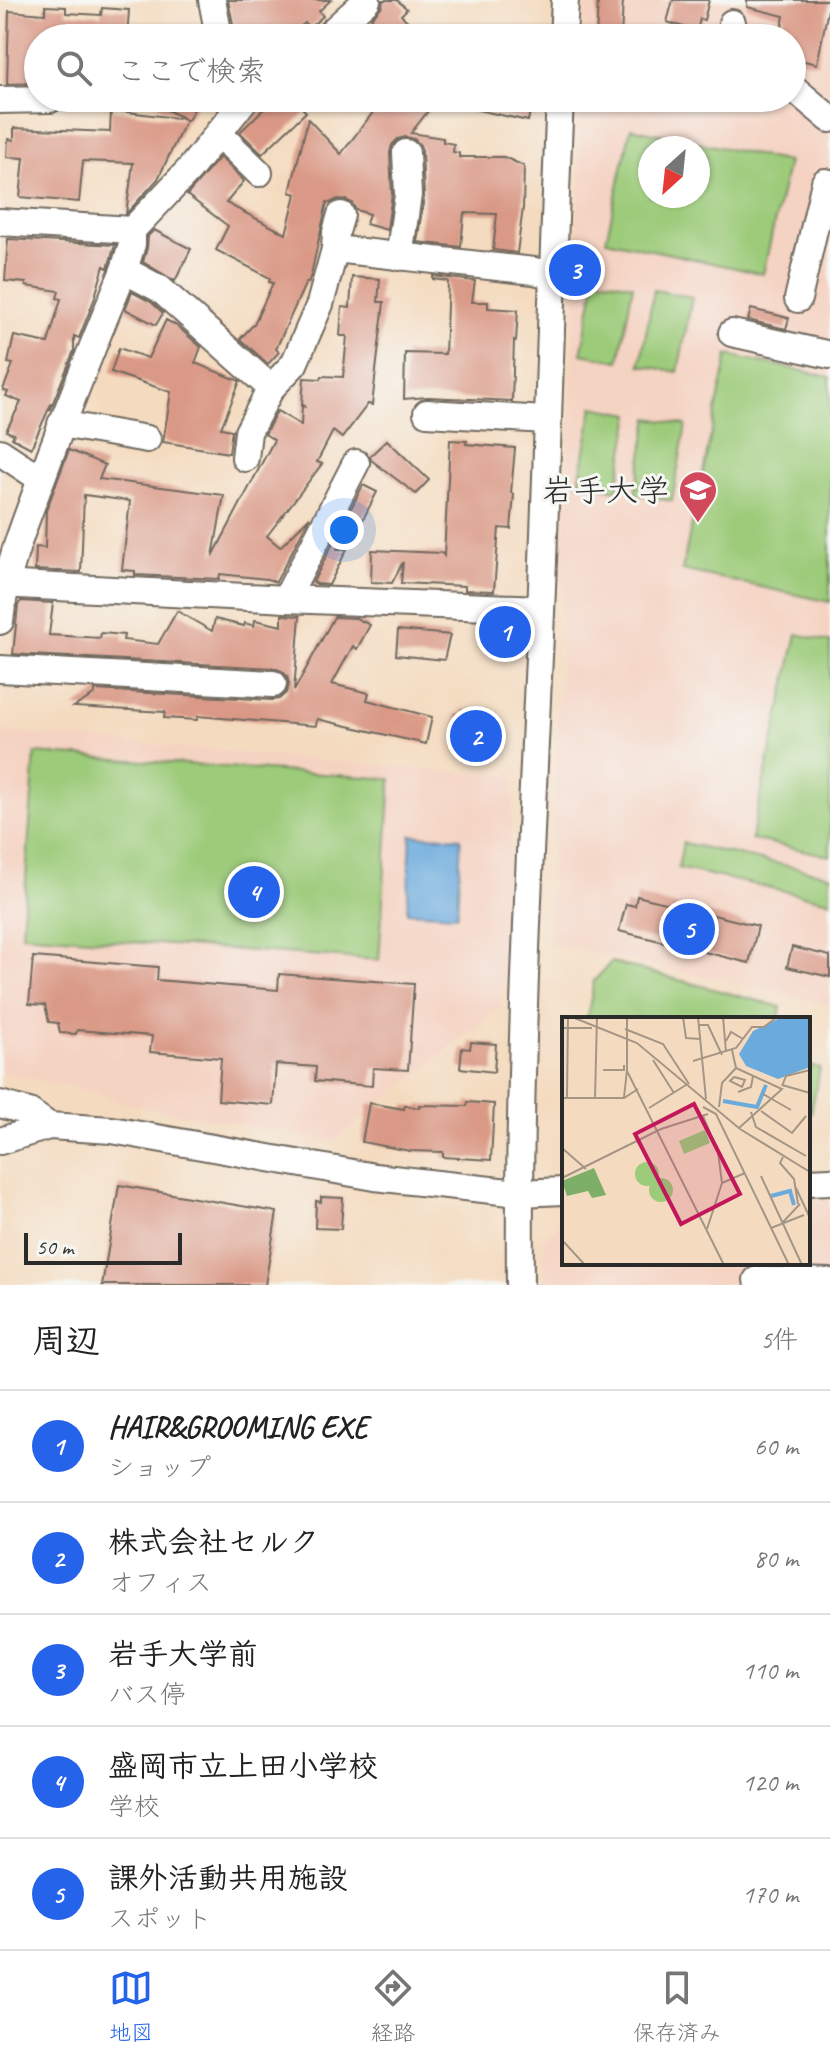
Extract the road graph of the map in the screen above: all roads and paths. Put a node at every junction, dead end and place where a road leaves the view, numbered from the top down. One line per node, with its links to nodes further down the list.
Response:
1 (212, 0): 4 (street)
2 (367, 0): 5 (street)
3 (565, 0): 6 (street)
4 (217, 24)
5 (340, 24)
6 (564, 24)
7 (806, 99): 12 (street)
8 (0, 100): 9 (street)
9 (24, 100)
10 (235, 112): 13 (street)
11 (559, 112): 23 (street)
12 (830, 119)
13 (218, 133): 15 (street); 19 (street)
14 (406, 153): 21 (street)
15 (259, 173)
16 (830, 183): 24 (street)
17 (341, 215): 20 (street)
18 (0, 222): 19 (street)
19 (132, 230): 22 (street)
20 (335, 249): 21 (street); 27 (street)
21 (399, 257): 23 (street)
22 (124, 270): 27 (street); 30 (street)
23 (552, 275): 29 (street)
24 (798, 299)
25 (732, 333): 26 (street)
26 (830, 355)
27 (271, 388): 33 (street)
28 (427, 413): 29 (street)
29 (547, 420): 38 (street)
30 (61, 424): 31 (street); 35 (street)
31 (147, 439)
32 (0, 452): 35 (street)
33 (245, 458)
34 (356, 463): 37 (street)
35 (41, 479): 36 (street)
36 (3, 584): 37 (street); 39 (street)
37 (286, 599): 38 (street)
38 (541, 609): 48 (street)
39 (0, 621)
40 (0, 669): 41 (street)
41 (273, 684)
42 (0, 1104): 43 (street)
43 (49, 1126): 44 (street); 48 (street)
44 (0, 1141)
45 (830, 1181): 46 (street)
46 (810, 1182)
47 (562, 1191): 48 (street)
48 (519, 1193): 52 (street)
49 (757, 1280): 51 (street)
50 (830, 1282): 51 (street)
51 (791, 1283)
52 (520, 1285)

